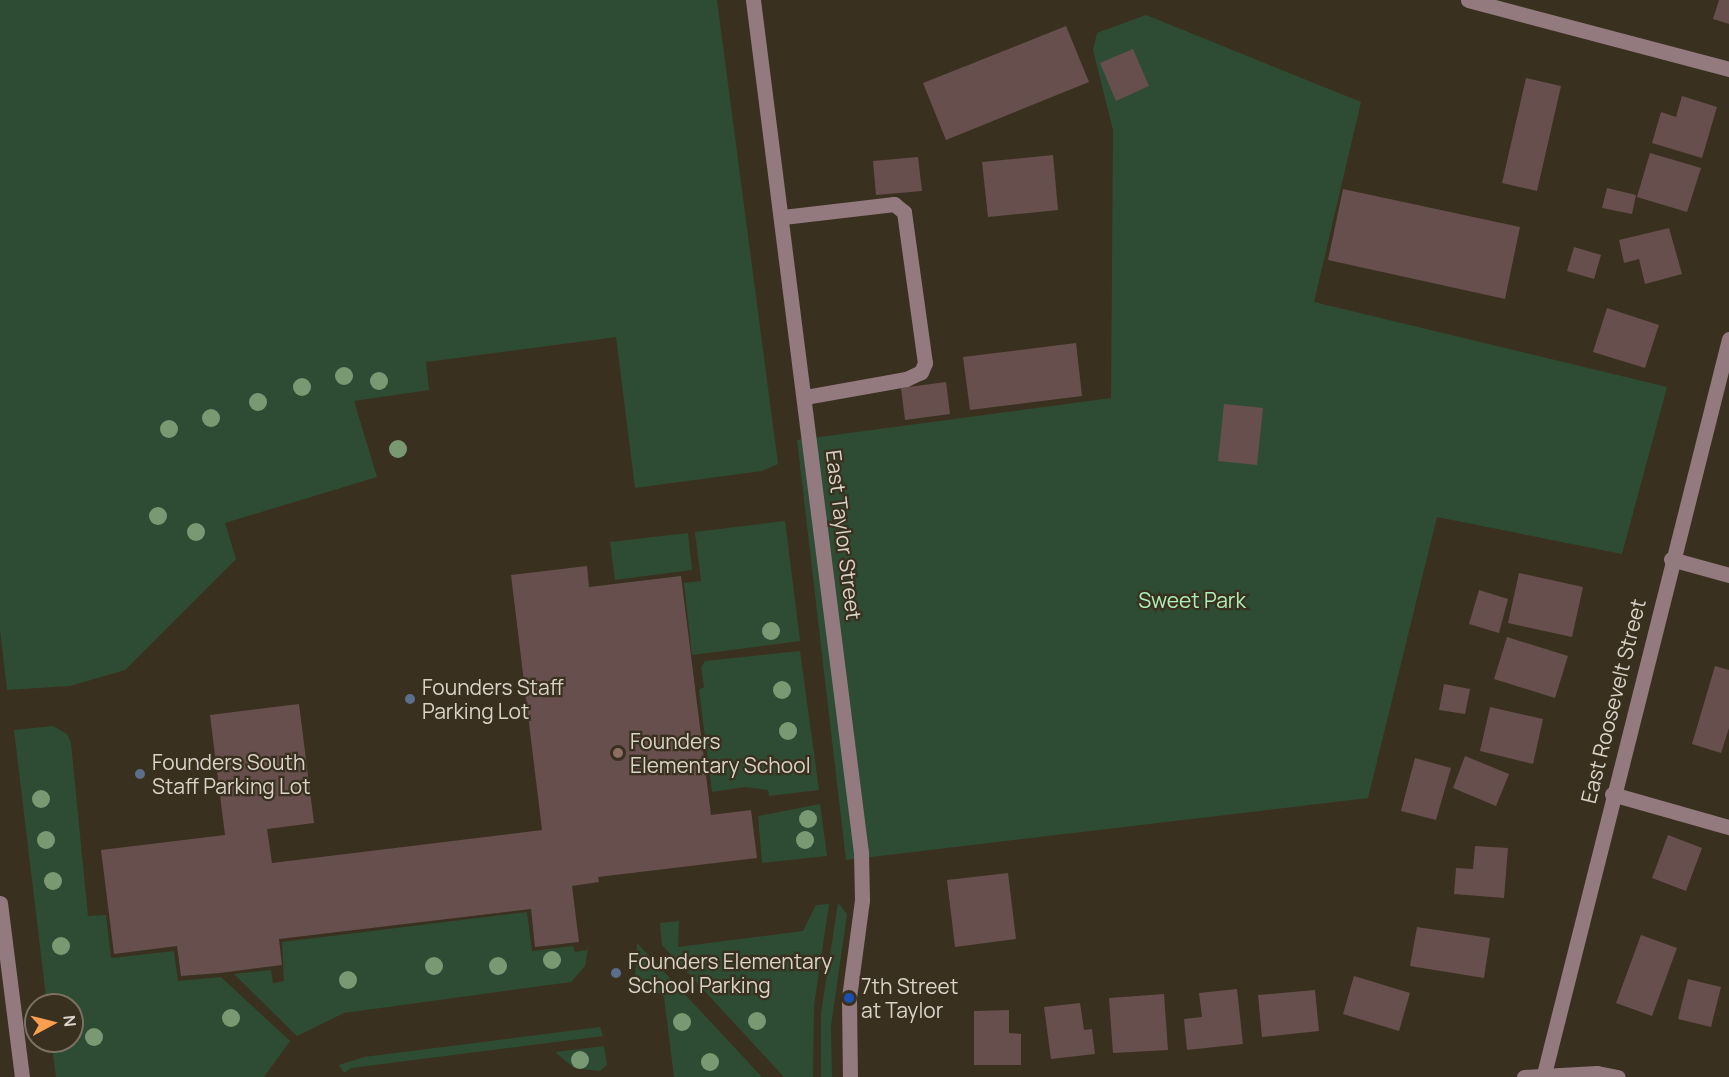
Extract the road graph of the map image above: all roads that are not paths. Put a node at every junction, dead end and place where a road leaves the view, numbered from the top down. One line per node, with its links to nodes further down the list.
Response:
1 (753, 0): 4 (street, East Taylor Street)
2 (1468, 0): 3 (street)
3 (1729, 69)
4 (783, 217): 6 (street, East Taylor Street); 6 (street)
5 (1729, 339): 7 (street, East Roosevelt Street)
6 (806, 397): 15 (street, East Taylor Street)
7 (1671, 559): 8 (street); 9 (street, East Roosevelt Street)
8 (1729, 575)
9 (1612, 794): 10 (street); 13 (street, East Roosevelt Street)
10 (1729, 827)
11 (0, 903): 12 (street)
12 (5, 981): 14 (street)
13 (1544, 1074): 16 (street); 17 (street)
14 (22, 1077)
15 (850, 1077)
16 (1524, 1077)
17 (1618, 1077)

